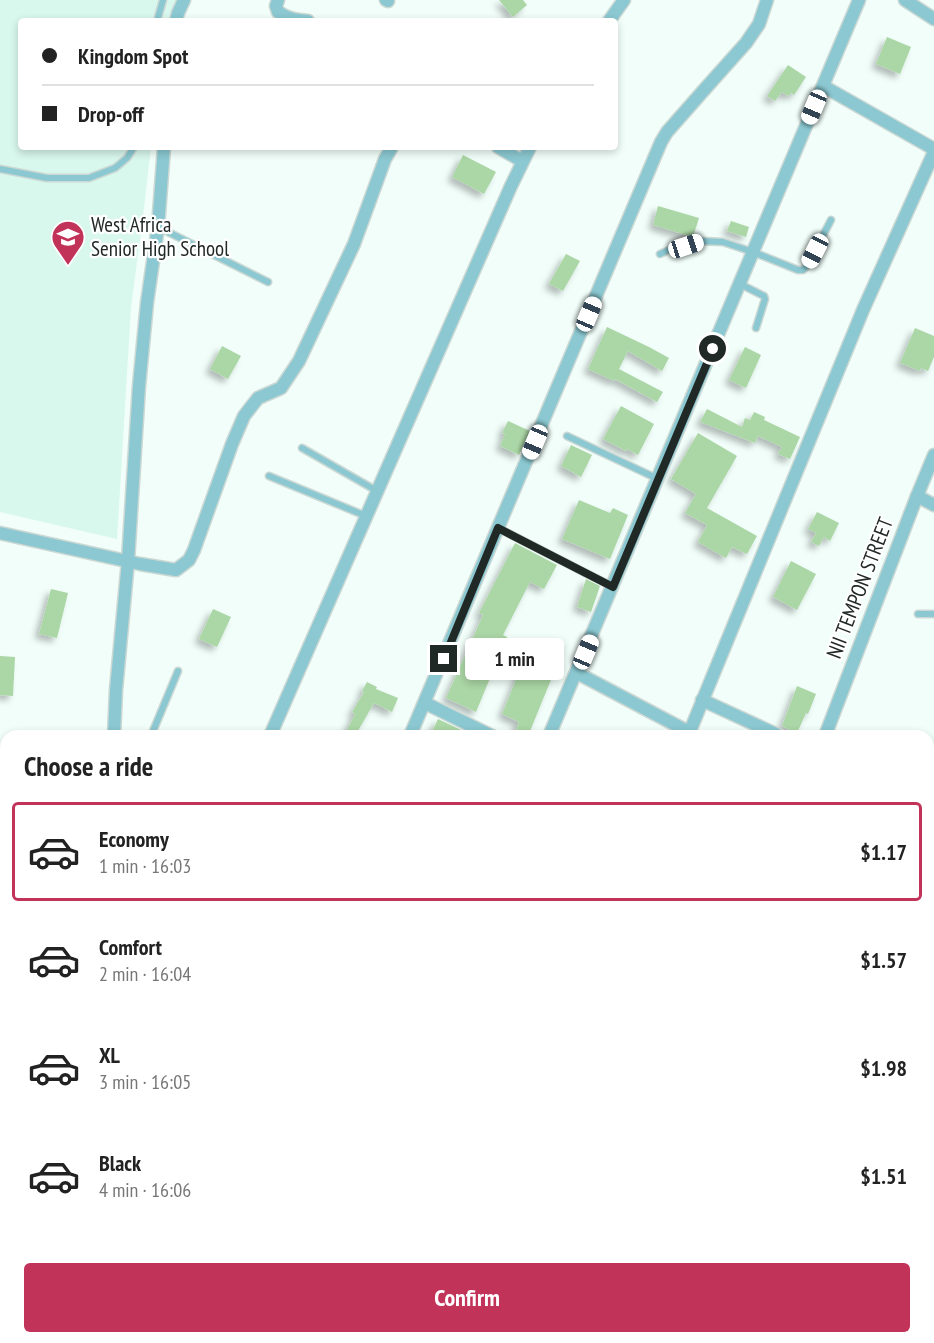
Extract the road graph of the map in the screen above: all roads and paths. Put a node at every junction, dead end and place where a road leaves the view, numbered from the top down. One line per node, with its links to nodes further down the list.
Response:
1 (163, 0): 8 (lane)
2 (184, 0): 9 (street)
3 (278, 0): 10 (street)
4 (624, 0): 11 (street)
5 (767, 0): 38 (street)
6 (859, 0): 13 (street)
7 (905, 0): 12 (street)
8 (158, 18)
9 (177, 18)
10 (290, 18)
11 (611, 18)
12 (934, 19)
13 (823, 86): 19 (street); 24 (street)
14 (132, 150): 21 (lane)
15 (164, 150): 23 (street)
16 (390, 150): 40 (street)
17 (503, 150): 20 (street)
18 (528, 150): 20 (street)
19 (934, 150): 46 (street)
20 (522, 161): 34 (street)
21 (0, 169)
22 (831, 220): 24 (lane)
23 (158, 227): 26 (lane); 40 (street)
24 (753, 252): 25 (lane); 27 (street)
25 (660, 254)
26 (268, 282)
27 (740, 284): 28 (lane); 33 (street)
28 (756, 328)
29 (567, 436): 33 (lane)
30 (302, 448): 34 (lane)
31 (934, 455): 35 (street, NII TEMPON STREET)
32 (269, 476): 37 (lane)
33 (658, 479): 41 (street)
34 (377, 492): 37 (street)
35 (916, 496): 36 (street); 57 (street, NII TEMPON STREET)
36 (934, 505)
37 (366, 517): 50 (street)
38 (498, 528): 41 (lane); 47 (street)
39 (0, 533): 40 (street)
40 (128, 561): 48 (street)
41 (613, 587): 45 (street)
42 (918, 614): 43 (lane)
43 (934, 614)
44 (178, 671): 49 (lane)
45 (577, 674): 53 (street); 54 (street)
46 (702, 700): 55 (street); 56 (street)
47 (425, 703): 51 (street); 52 (street)
48 (114, 730)
49 (153, 730)
50 (273, 730)
51 (413, 730)
52 (480, 730)
53 (552, 730)
54 (681, 730)
55 (690, 730)
56 (767, 730)
57 (827, 730)

